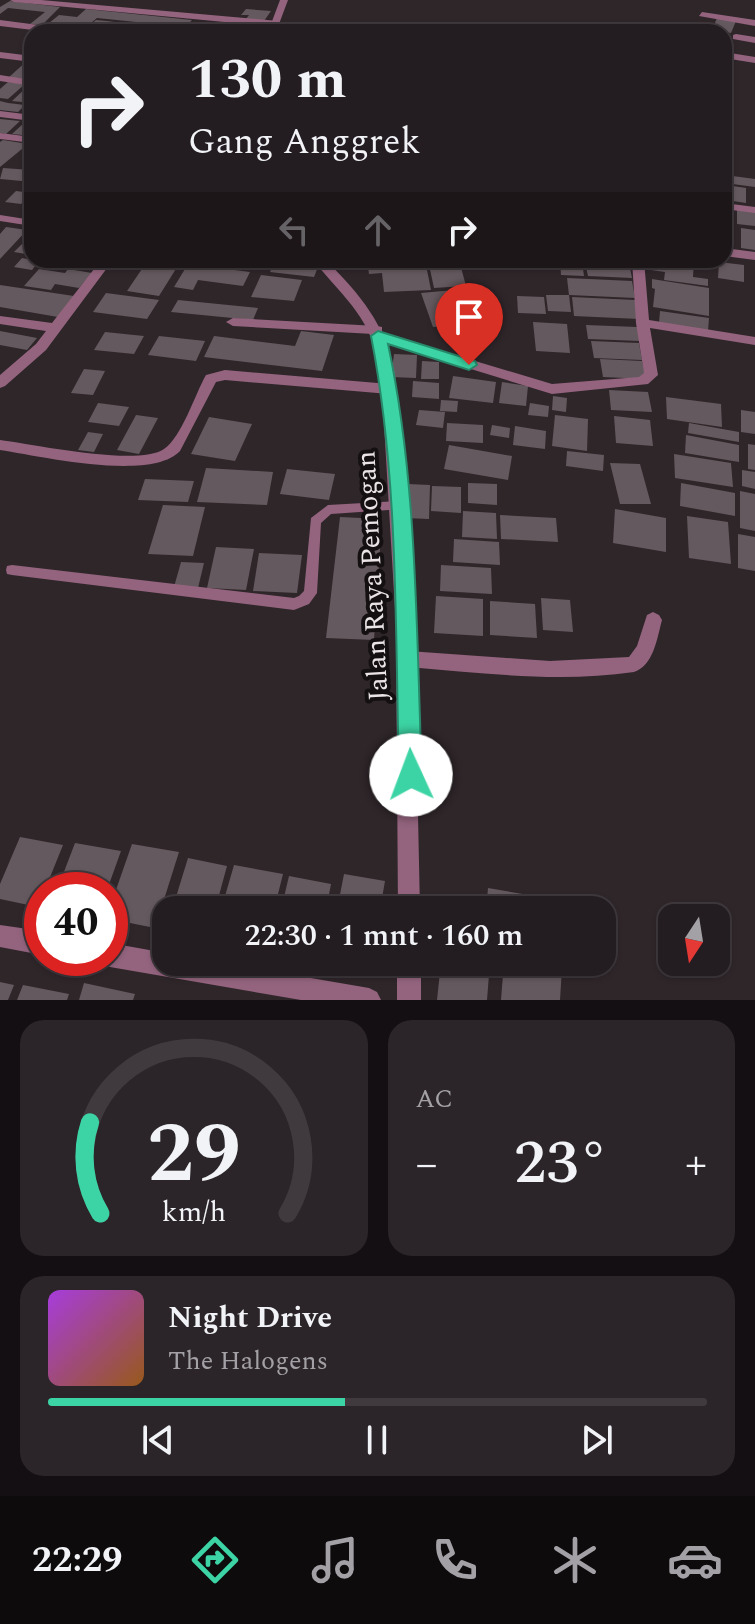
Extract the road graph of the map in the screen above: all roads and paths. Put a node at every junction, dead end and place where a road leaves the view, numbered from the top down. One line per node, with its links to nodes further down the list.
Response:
1 (14, 0): 6 (street)
2 (284, 0): 7 (street)
3 (702, 14): 5 (street)
4 (0, 23): 8 (street)
5 (755, 23)
6 (238, 24)
7 (276, 24)
8 (24, 26)
9 (736, 37): 10 (street)
10 (755, 40)
11 (0, 55): 13 (street)
12 (732, 56): 14 (street)
13 (24, 58)
14 (755, 60)
15 (0, 78): 16 (street)
16 (24, 82)
17 (0, 114): 18 (street)
18 (24, 117)
19 (0, 136): 20 (street)
20 (24, 139)
21 (732, 207): 22 (street)
22 (755, 210)
23 (0, 218): 24 (street)
24 (24, 222)
25 (732, 253): 26 (street)
26 (755, 256)
27 (101, 268): 33 (street)
28 (326, 268): 34 (street, Jalan Raya Pemogan)
29 (639, 268): 32 (street)
30 (0, 320): 33 (street)
31 (233, 322): 34 (street)
32 (643, 323): 34 (street); 35 (street)
33 (55, 328): 36 (street)
34 (377, 333): 37 (street, Jalan Raya Pemogan)
35 (755, 341)
36 (0, 383)
37 (389, 389): 38 (street); 39 (street, Jalan Raya Pemogan)
38 (0, 445)
39 (399, 506): 40 (lane); 42 (street, Jalan Raya Pemogan)
40 (12, 570)
41 (653, 620): 42 (street)
42 (408, 659): 43 (street, Jalan Raya Pemogan)
43 (409, 896)
44 (0, 936): 45 (street)
45 (24, 940)
46 (128, 958): 48 (street)
47 (409, 976): 49 (street)
48 (369, 1000)
49 (409, 1000)

